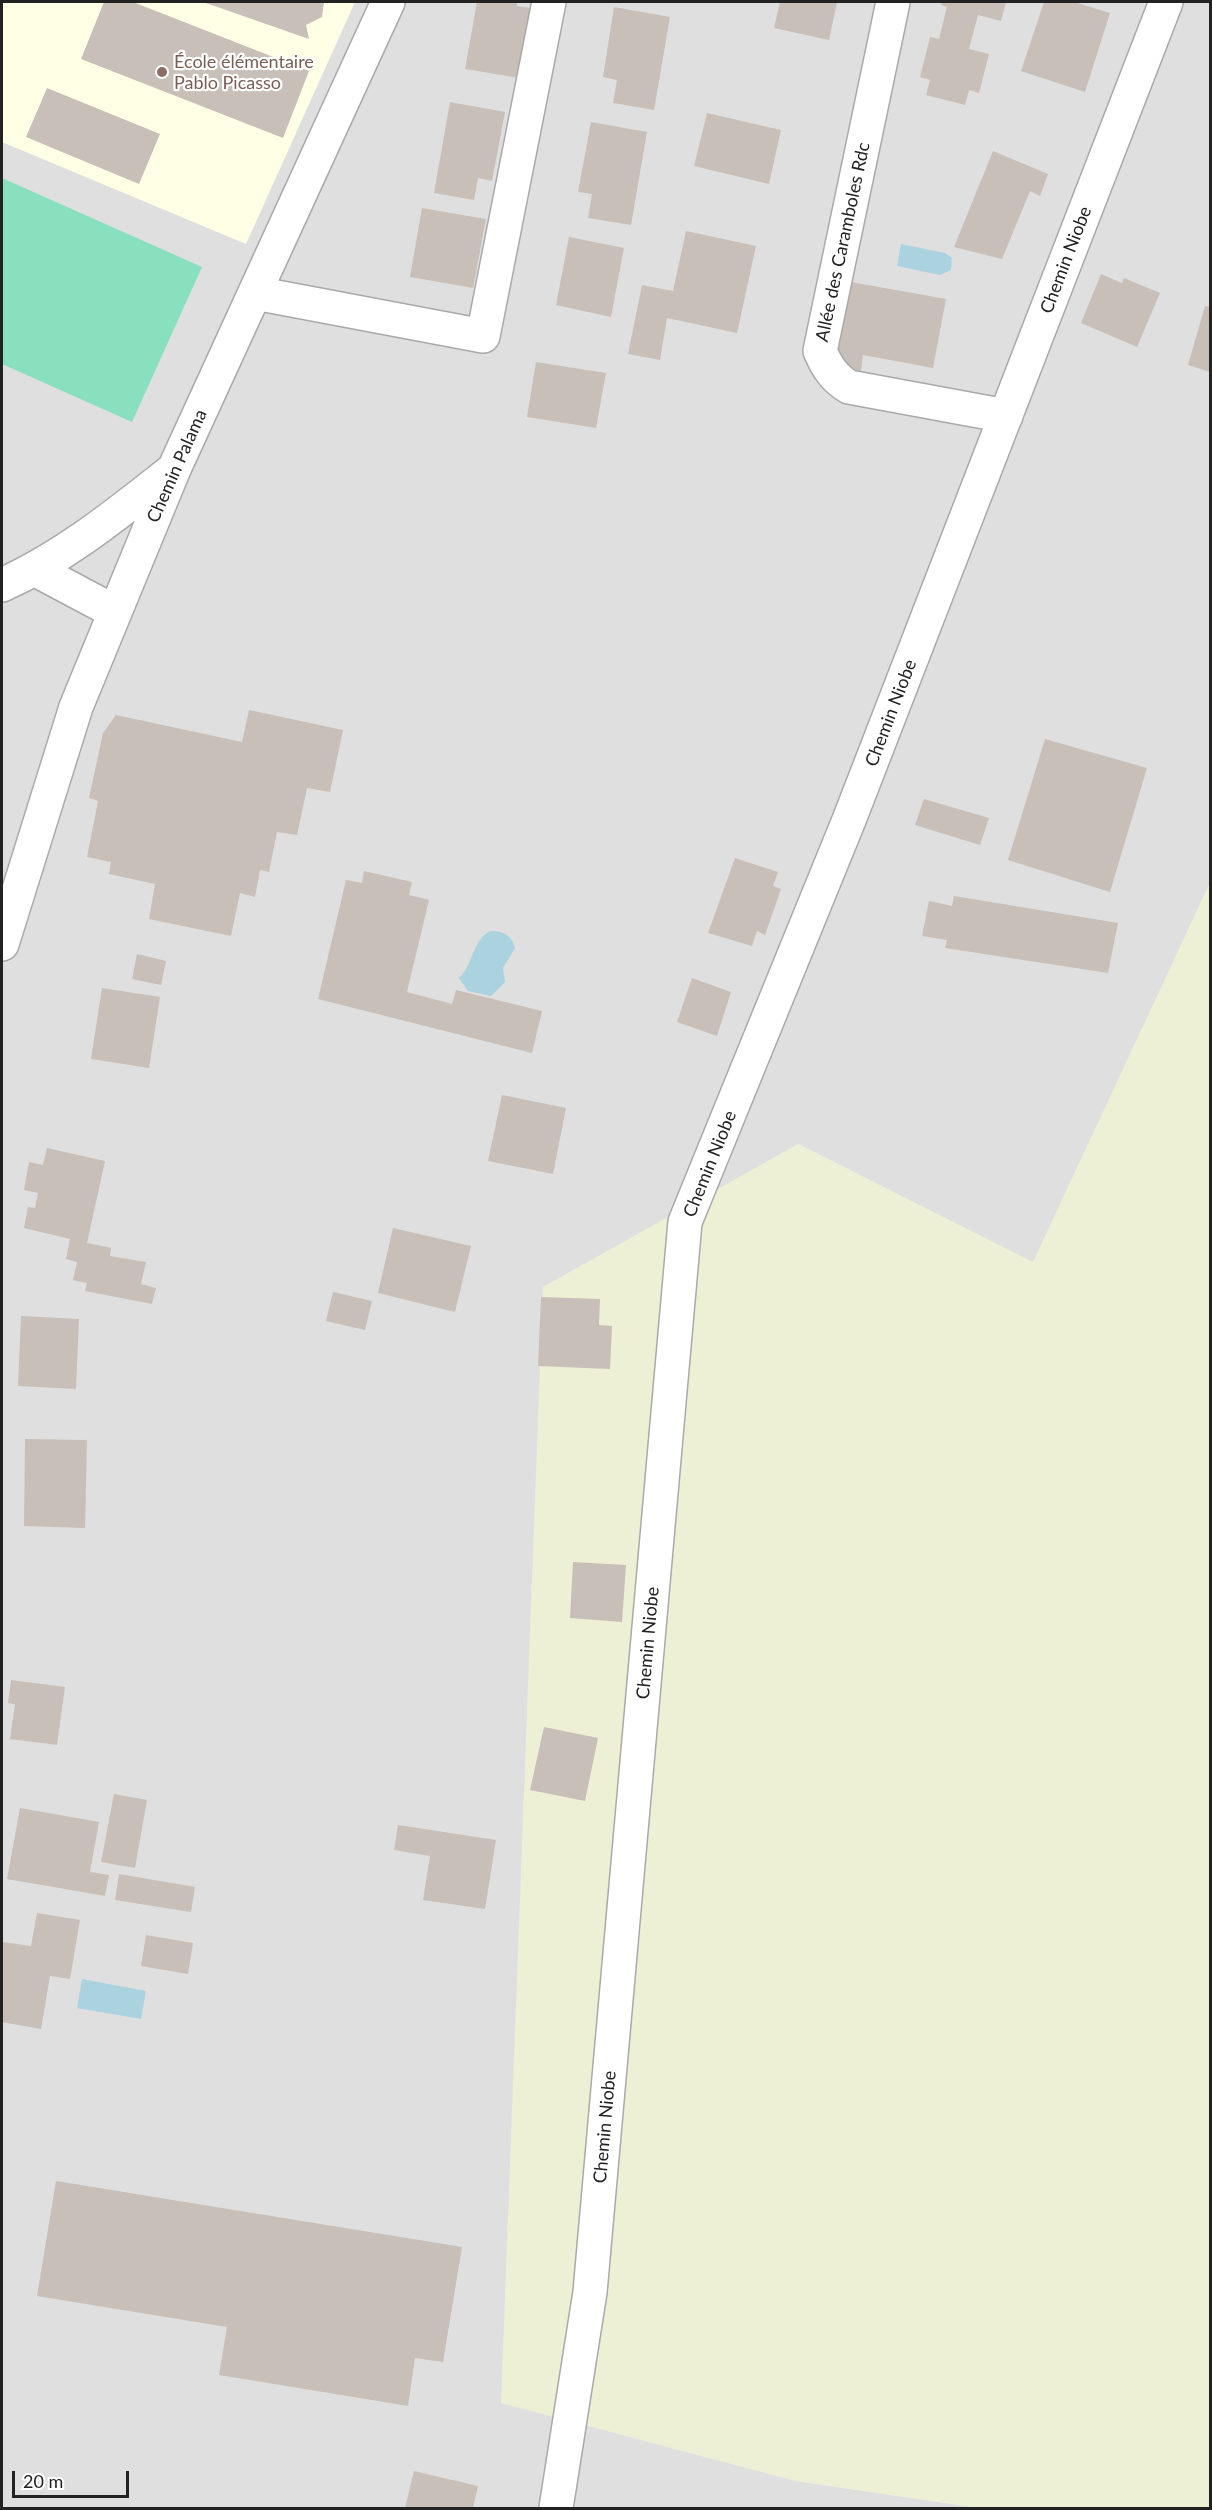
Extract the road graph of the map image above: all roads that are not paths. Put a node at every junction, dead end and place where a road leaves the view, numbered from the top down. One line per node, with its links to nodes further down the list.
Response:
1 (388, 2): 5 (street, Chemin Palama)
2 (549, 2): 5 (street)
3 (893, 2): 6 (street, Allée des Caramboles Rdc)
4 (1166, 2): 6 (street, Chemin Niobe)
5 (255, 294): 7 (street, Chemin Palama)
6 (1006, 416): 12 (street, Chemin Niobe)
7 (174, 469): 8 (street); 10 (street, Chemin Palama)
8 (36, 570): 9 (street); 10 (street)
9 (2, 585)
10 (115, 612): 11 (street, Chemin Palama)
11 (2, 945)
12 (556, 2508)

